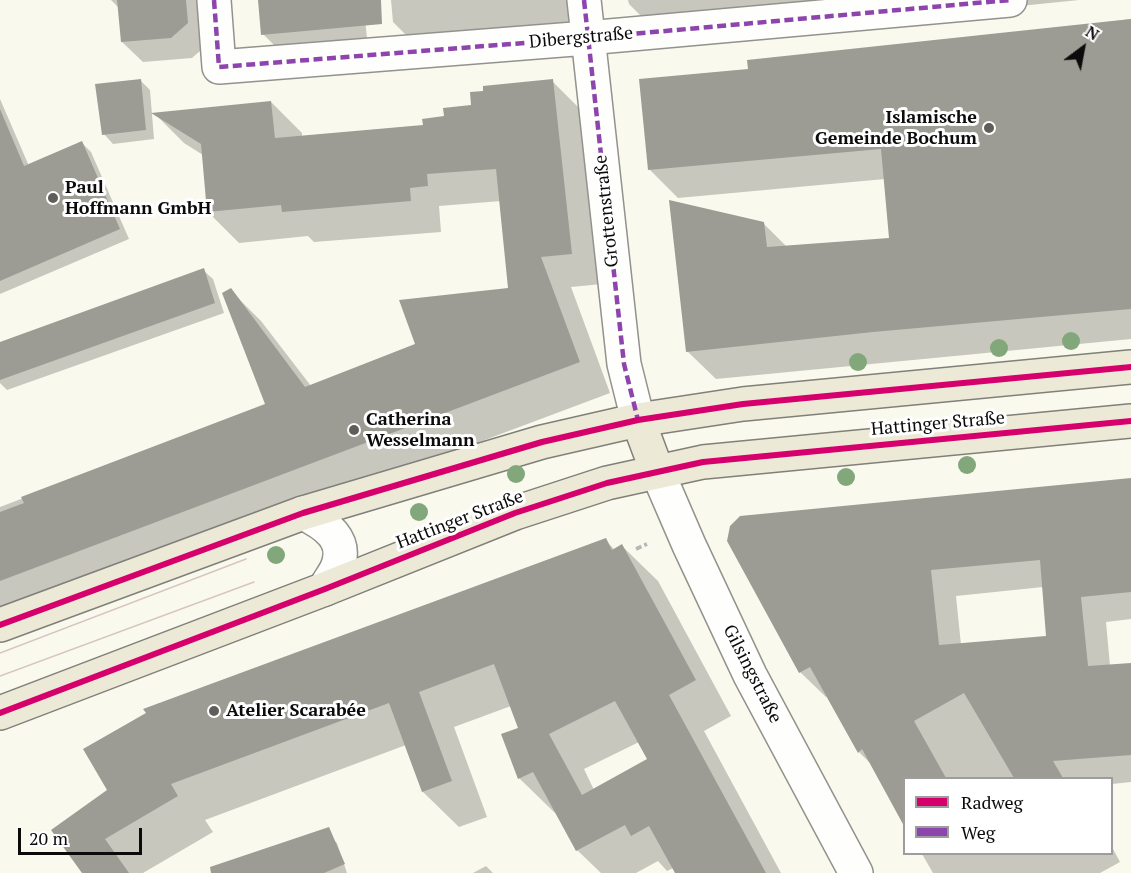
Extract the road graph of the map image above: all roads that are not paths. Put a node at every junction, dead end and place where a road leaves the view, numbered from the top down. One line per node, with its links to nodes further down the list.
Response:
1 (214, 0): 4 (street, Dibergstraße)
2 (584, 0): 4 (street, Grottenstraße)
3 (1010, 0): 4 (street, Dibergstraße)
4 (587, 38): 6 (street, Grottenstraße)
5 (1131, 367): 6 (main road)
6 (638, 420): 8 (main road); 9 (main road)
7 (1131, 421): 8 (main road, Hattinger Straße)
8 (657, 471): 10 (main road, Hattinger Straße); 13 (street, Gilsingstraße)
9 (303, 513): 10 (street); 11 (main road)
10 (325, 589): 12 (main road, Hattinger Straße)
11 (0, 626)
12 (0, 713)
13 (856, 873)

